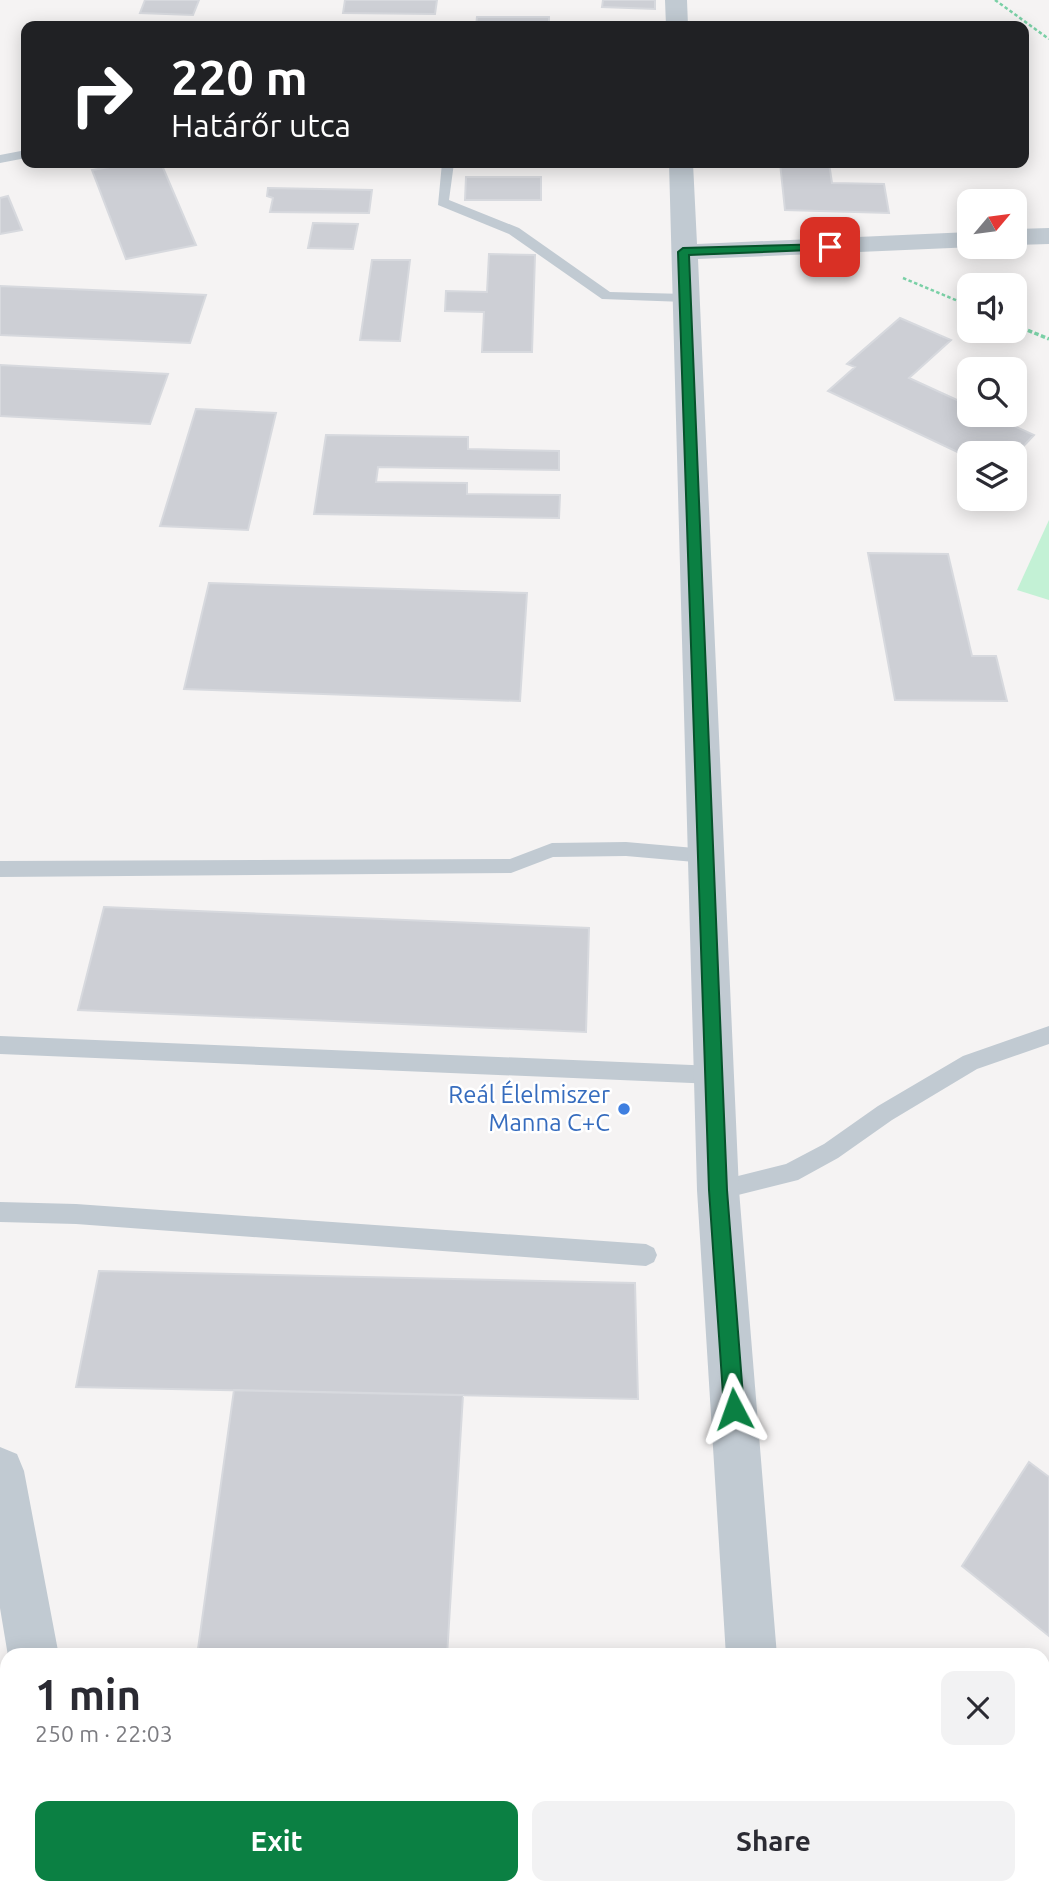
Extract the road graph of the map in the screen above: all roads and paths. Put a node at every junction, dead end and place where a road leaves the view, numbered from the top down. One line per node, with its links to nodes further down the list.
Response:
1 (676, 0): 3 (street)
2 (996, 0): 4 (path)
3 (677, 21)
4 (1025, 21)
5 (1029, 24): 6 (path)
6 (1049, 39)
7 (21, 154): 8 (lane)
8 (0, 159)
9 (447, 168): 15 (lane)
10 (681, 168): 14 (street)
11 (1049, 236): 12 (street)
12 (1027, 237)
13 (957, 241): 14 (street)
14 (683, 252): 15 (street)
15 (685, 298): 18 (street)
16 (1027, 330): 17 (path)
17 (1049, 339)
18 (706, 856): 19 (lane); 22 (street)
19 (0, 869)
20 (1049, 1035): 23 (lane)
21 (0, 1045): 22 (lane)
22 (715, 1075): 23 (street)
23 (718, 1190): 28 (street)
24 (0, 1212): 25 (lane)
25 (646, 1255)
26 (0, 1472): 27 (street)
27 (33, 1648)
28 (751, 1648)

